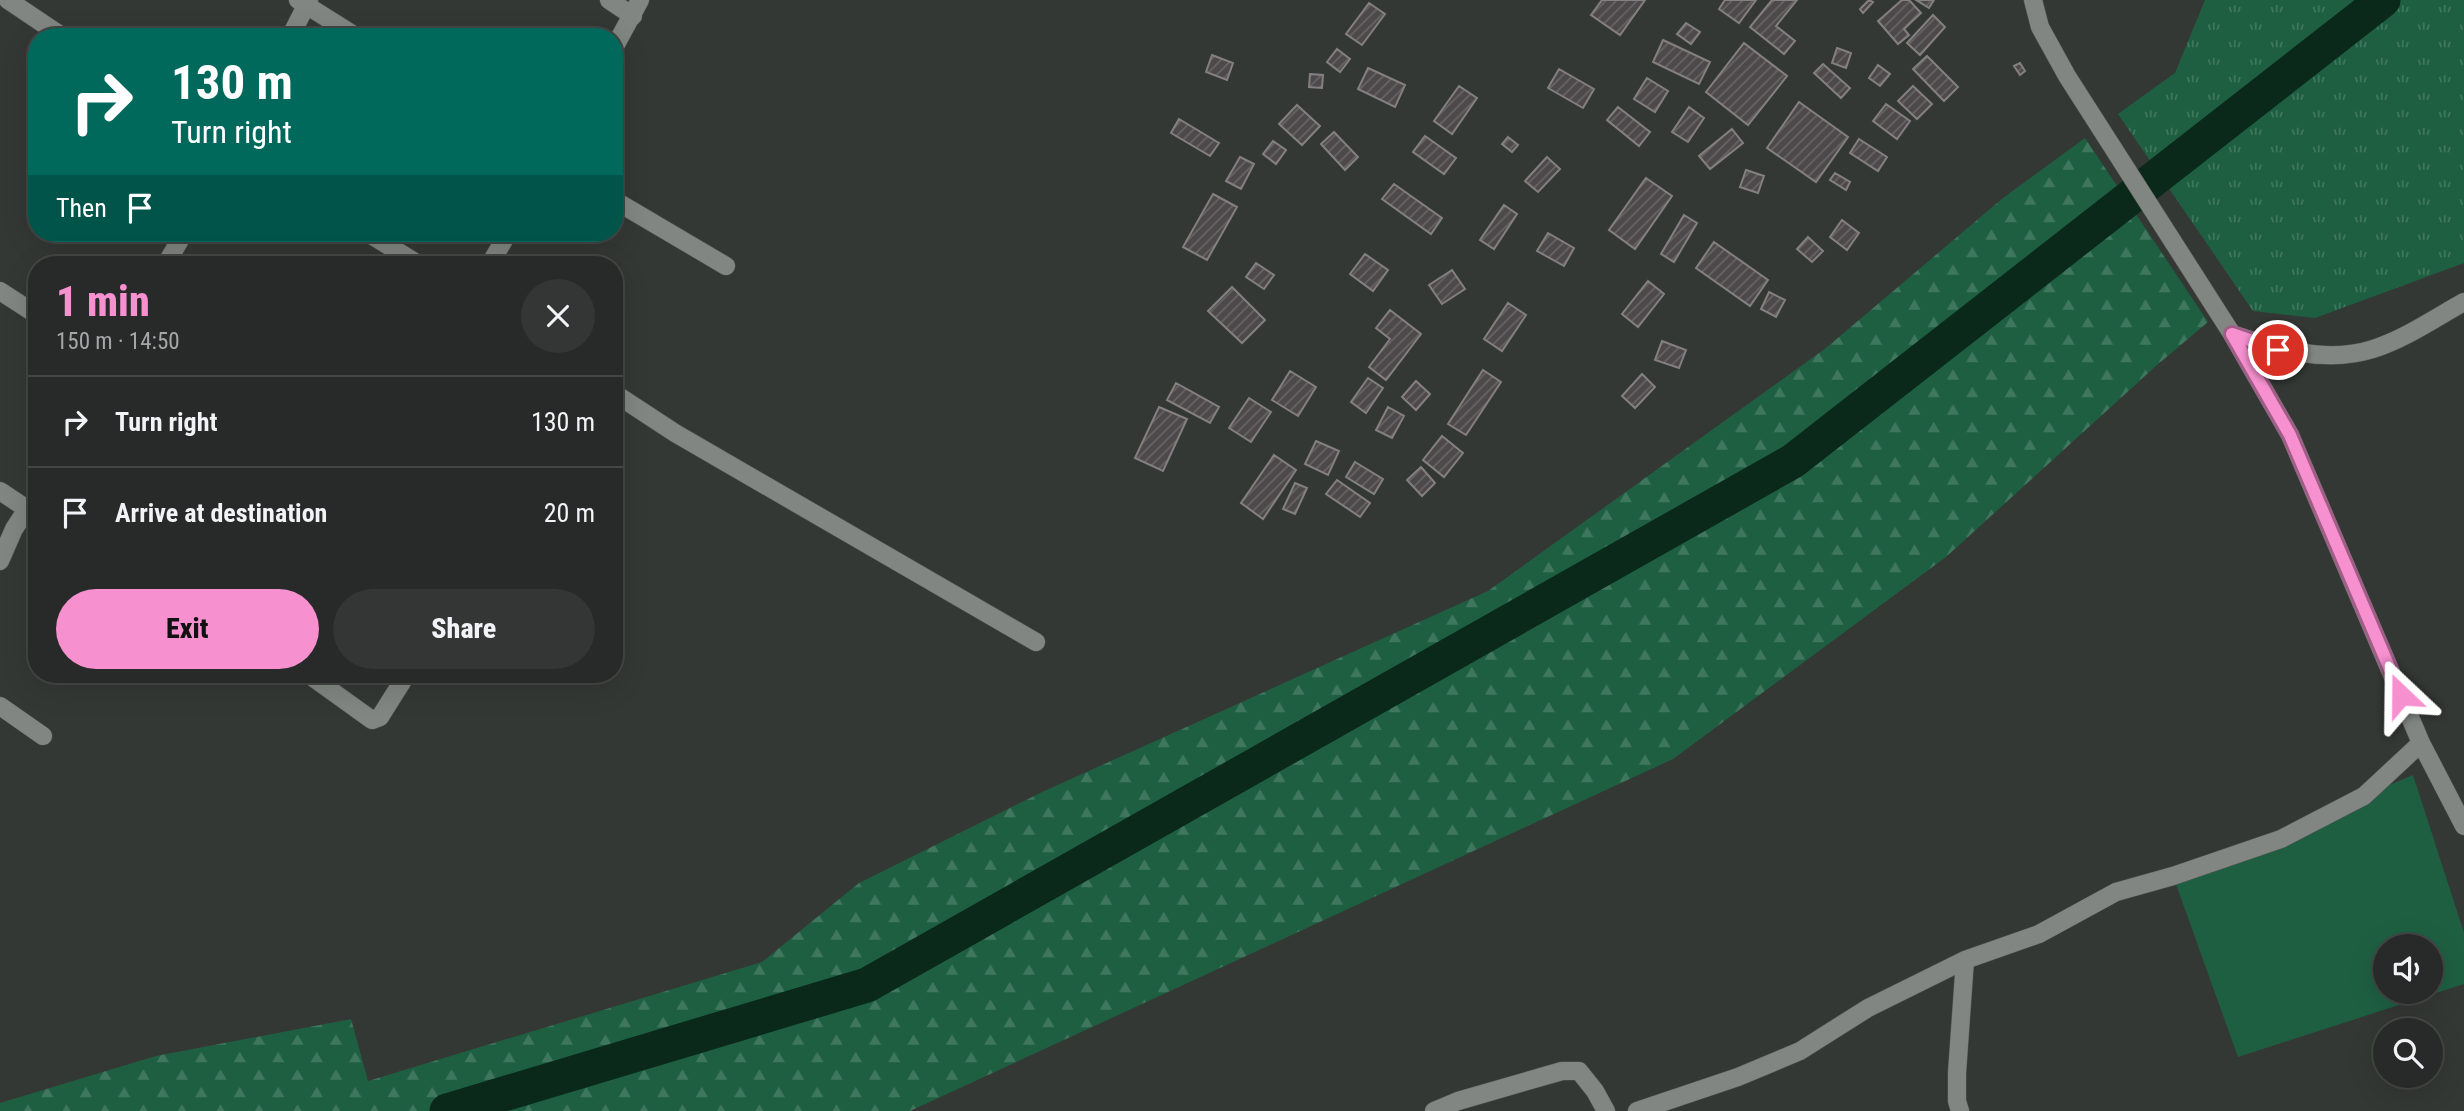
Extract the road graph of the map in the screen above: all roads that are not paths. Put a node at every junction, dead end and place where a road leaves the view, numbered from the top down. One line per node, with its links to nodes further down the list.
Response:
1 (8, 0): 6 (street)
2 (609, 0): 5 (street)
3 (2033, 0): 17 (street)
4 (304, 2): 7 (street); 8 (street)
5 (636, 8): 9 (street)
6 (50, 28)
7 (294, 28)
8 (343, 28)
9 (623, 32)
10 (623, 205): 13 (street)
11 (380, 242): 12 (street)
12 (400, 256)
13 (726, 266)
14 (0, 291): 16 (street)
15 (2464, 302): 17 (street)
16 (28, 309)
17 (2232, 334): 28 (street)
18 (623, 399): 23 (street)
19 (0, 491): 20 (street)
20 (28, 509)
21 (28, 516): 22 (street)
22 (0, 561)
23 (1036, 642)
24 (321, 683): 25 (street)
25 (401, 683)
26 (0, 706): 27 (street)
27 (43, 736)
28 (2421, 743): 29 (street); 30 (street)
29 (2464, 826)
30 (1965, 960): 33 (street); 34 (street)
31 (1434, 1111): 32 (street)
32 (1606, 1111)
33 (1637, 1111)
34 (1960, 1111)

